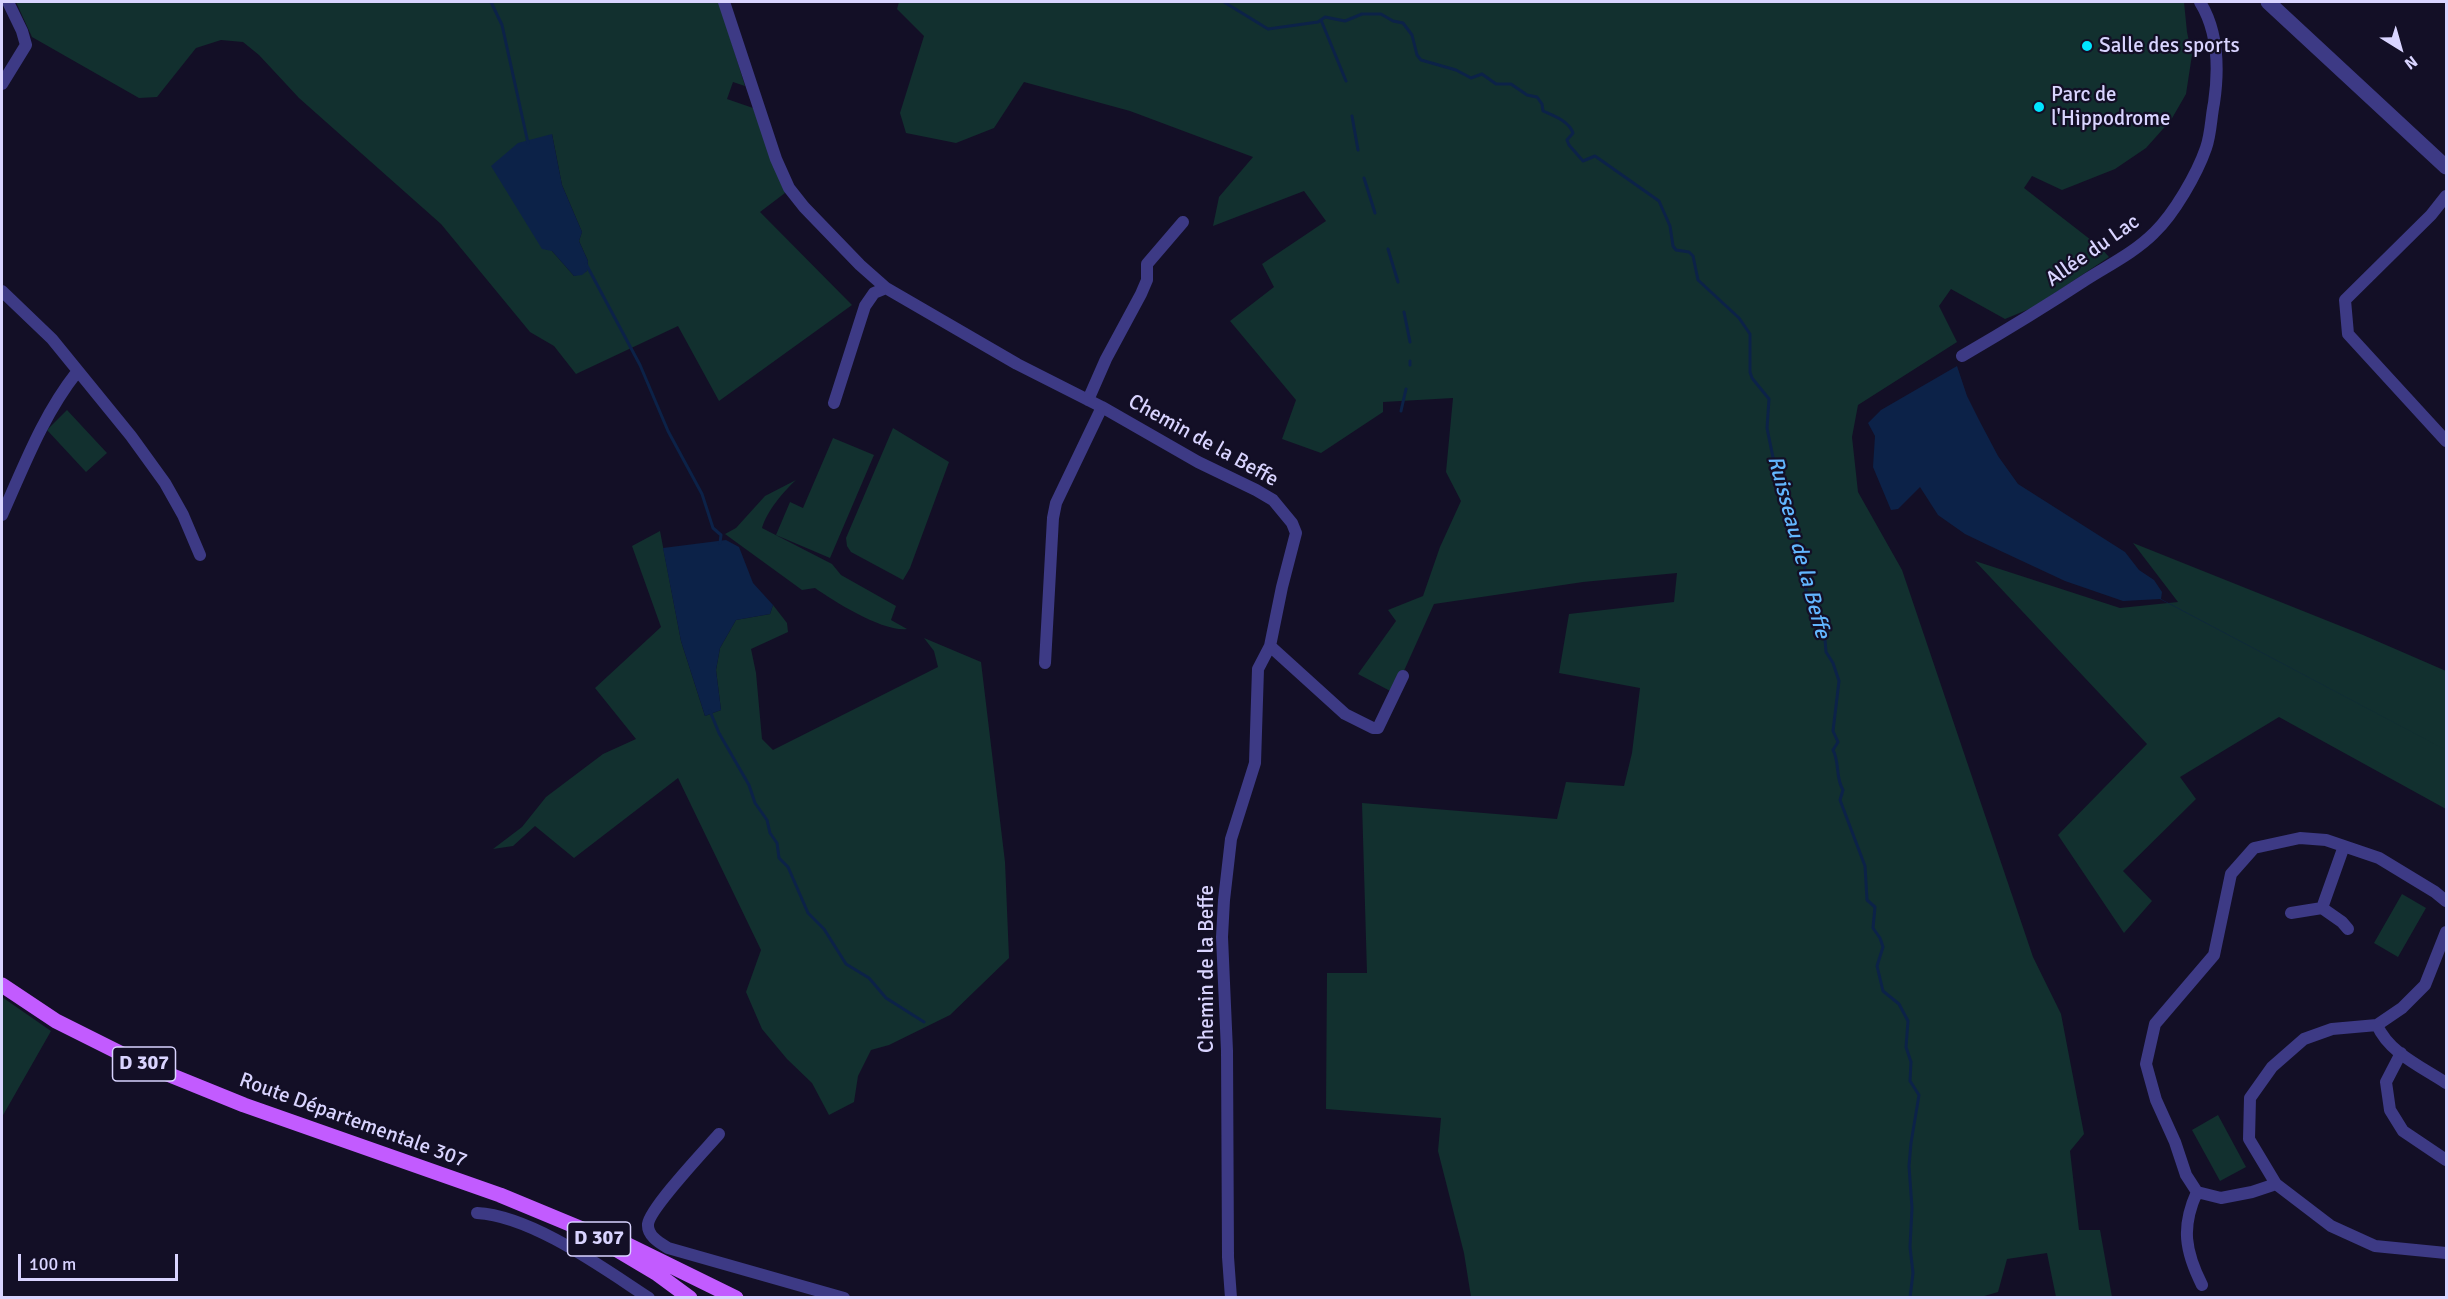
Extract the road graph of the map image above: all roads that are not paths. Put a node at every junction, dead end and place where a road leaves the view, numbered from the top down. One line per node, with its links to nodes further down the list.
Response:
1 (8, 2): 5 (street)
2 (724, 2): 11 (street, Chemin de la Beffe)
3 (2200, 2): 13 (street, Allée du Lac)
4 (2268, 2): 6 (street)
5 (2, 84)
6 (2446, 165)
7 (2446, 196): 9 (street)
8 (2446, 207): 9 (street)
9 (2432, 215): 18 (street)
10 (1183, 222): 15 (street)
11 (886, 288): 15 (street, Chemin de la Beffe); 16 (street)
12 (2, 291): 14 (street)
13 (1962, 356)
14 (77, 372): 19 (street); 20 (street)
15 (1088, 400): 17 (street, Chemin de la Beffe)
16 (834, 403)
17 (1102, 407): 21 (street, Chemin de la Beffe); 22 (street)
18 (2446, 441)
19 (2, 515)
20 (200, 555)
21 (1270, 646): 23 (street); 46 (street, Chemin de la Beffe)
22 (1045, 663)
23 (1403, 676)
24 (2344, 846): 25 (street); 26 (street); 37 (street)
25 (2446, 901)
26 (2322, 908): 27 (street); 28 (street)
27 (2291, 913)
28 (2348, 929)
29 (2446, 932): 31 (street)
30 (2, 985): 38 (main road, Route Départementale 307 / D 307)
31 (2377, 1025): 32 (street); 36 (street)
32 (2401, 1053): 33 (street); 35 (street)
33 (2446, 1083)
34 (719, 1134): 45 (street)
35 (2446, 1160)
36 (2276, 1184): 37 (street); 40 (street)
37 (2197, 1192): 41 (street)
38 (500, 1195): 43 (main road, Route Départementale 307 / D 307); 44 (main road)
39 (477, 1213): 42 (street)
40 (2446, 1253)
41 (2202, 1285)
42 (649, 1298)
43 (690, 1298)
44 (736, 1298)
45 (844, 1298)
46 (1231, 1298)

